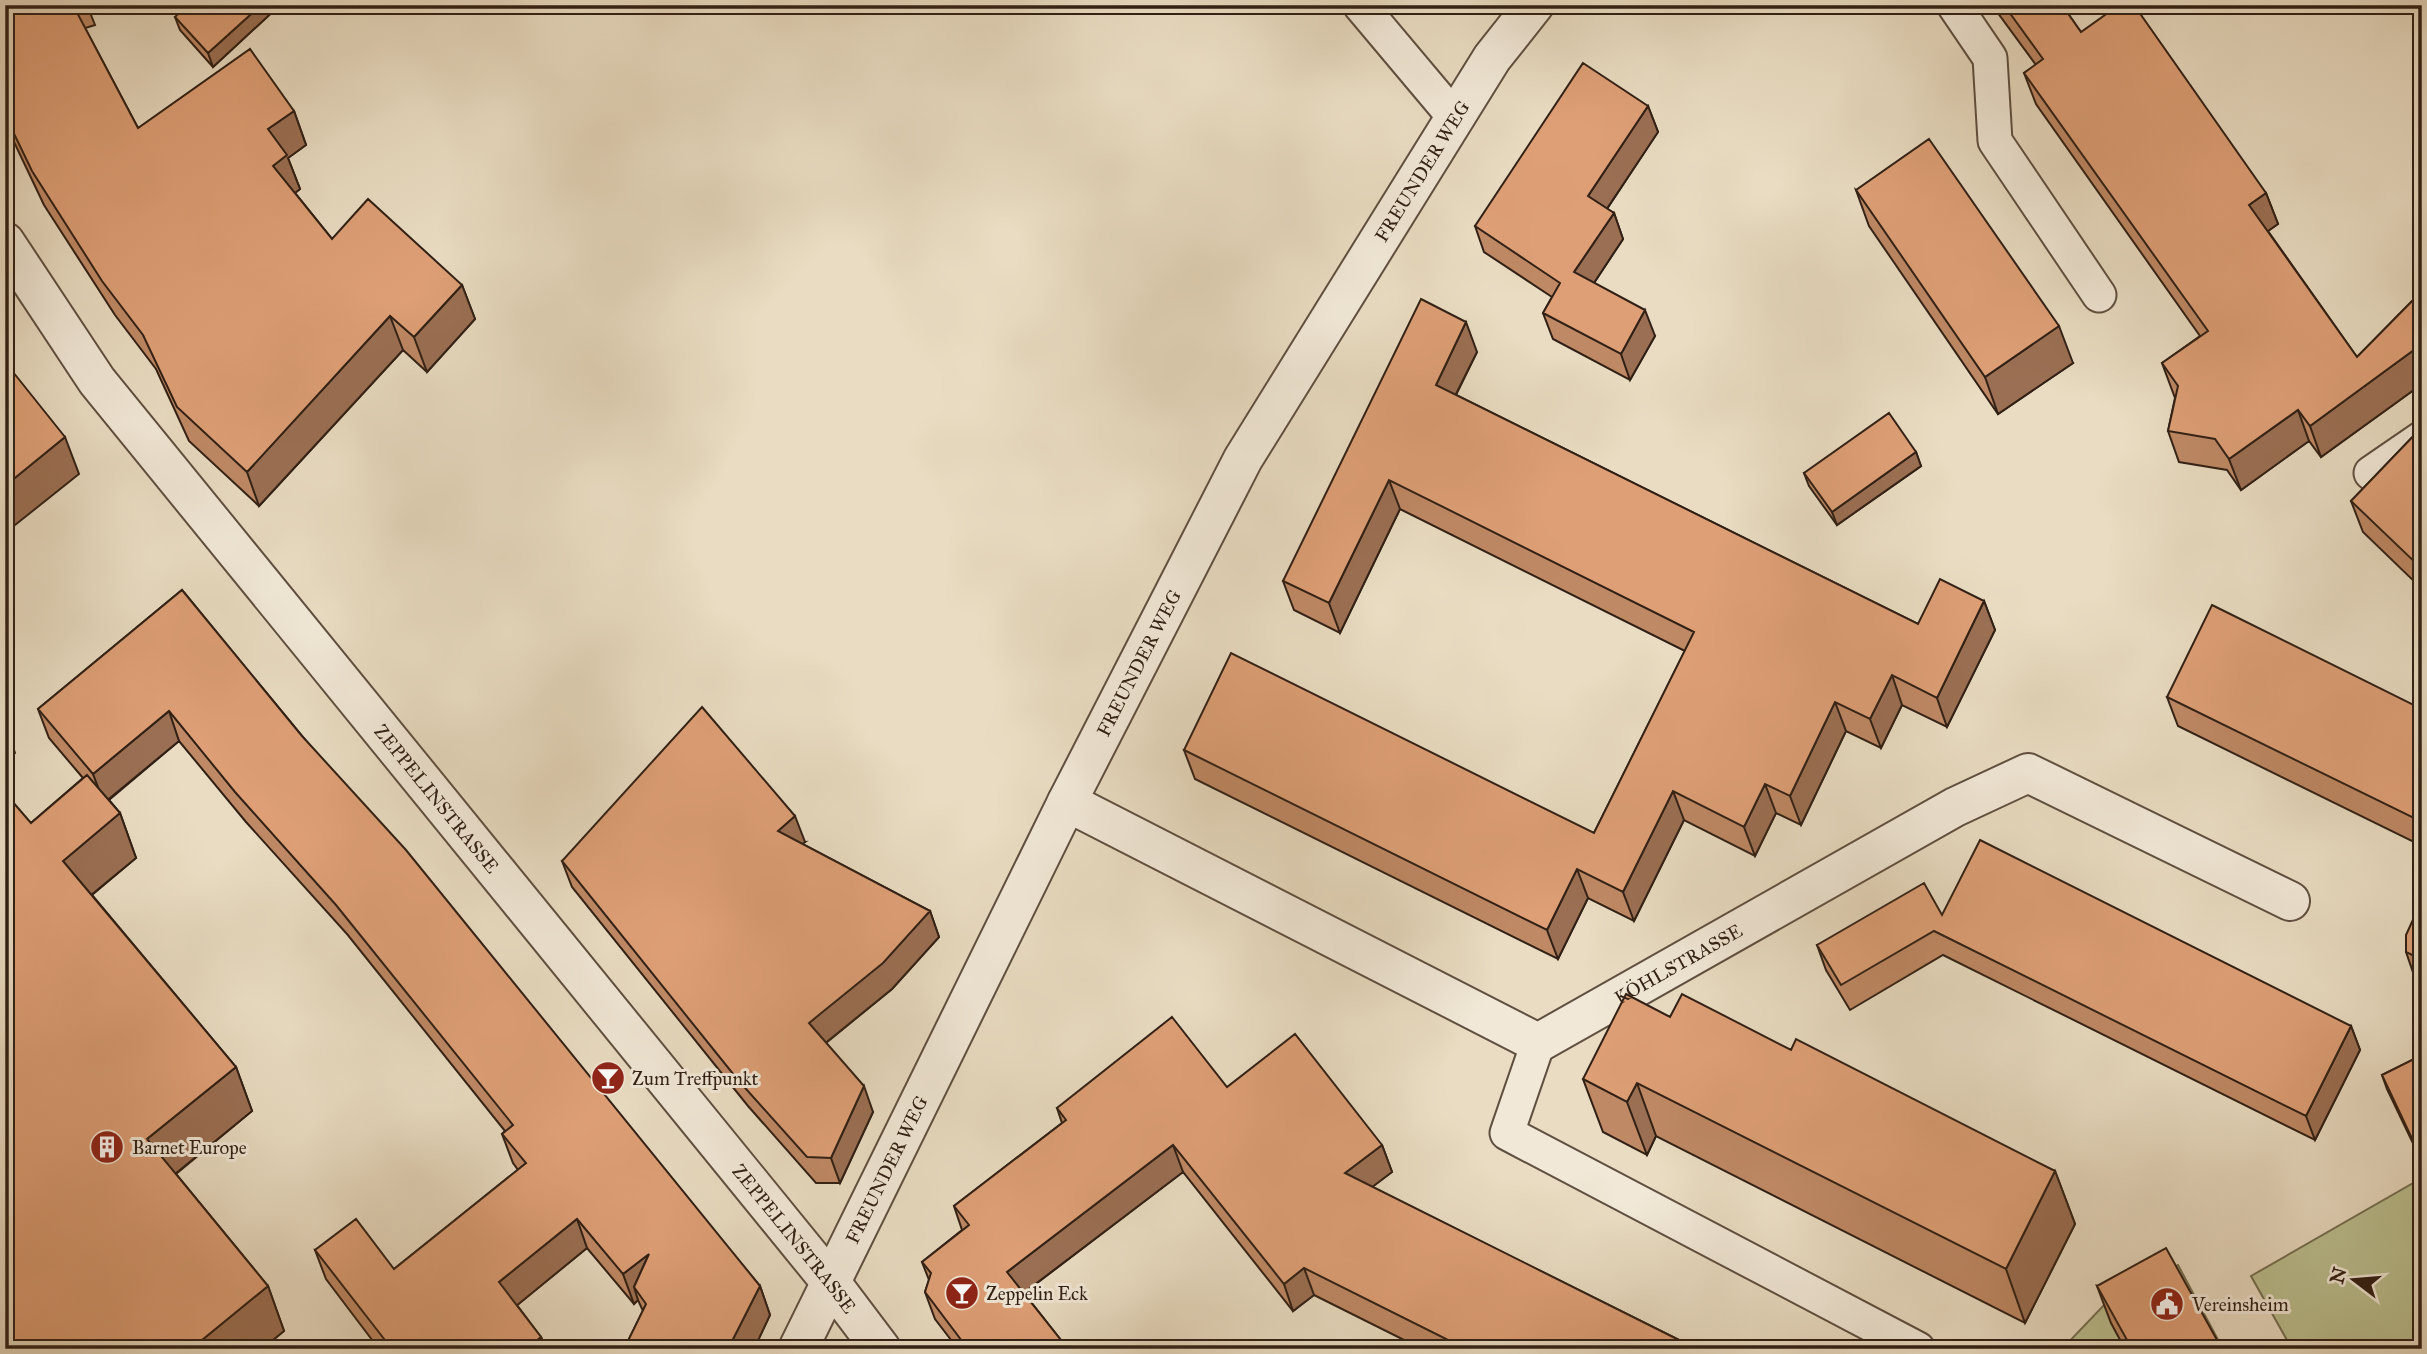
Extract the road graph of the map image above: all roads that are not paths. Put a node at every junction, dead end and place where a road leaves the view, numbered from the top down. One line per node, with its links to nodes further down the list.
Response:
1 (1360, 5): 4 (lane)
2 (1534, 5): 4 (street, FREUNDER WEG)
3 (1954, 5): 6 (lane)
4 (1455, 118): 9 (street, FREUNDER WEG)
5 (5, 242): 12 (street, ZEPPELINSTRASSE)
6 (2099, 295)
7 (2422, 438): 8 (lane)
8 (2371, 473)
9 (1068, 802): 11 (street); 12 (street, FREUNDER WEG)
10 (2290, 901): 11 (street, KÖHLSTRASSE)
11 (1538, 1043): 15 (lane)
12 (829, 1280): 13 (street, FREUNDER WEG); 14 (street, ZEPPELINSTRASSE)
13 (798, 1349)
14 (881, 1349)
15 (1918, 1349)

